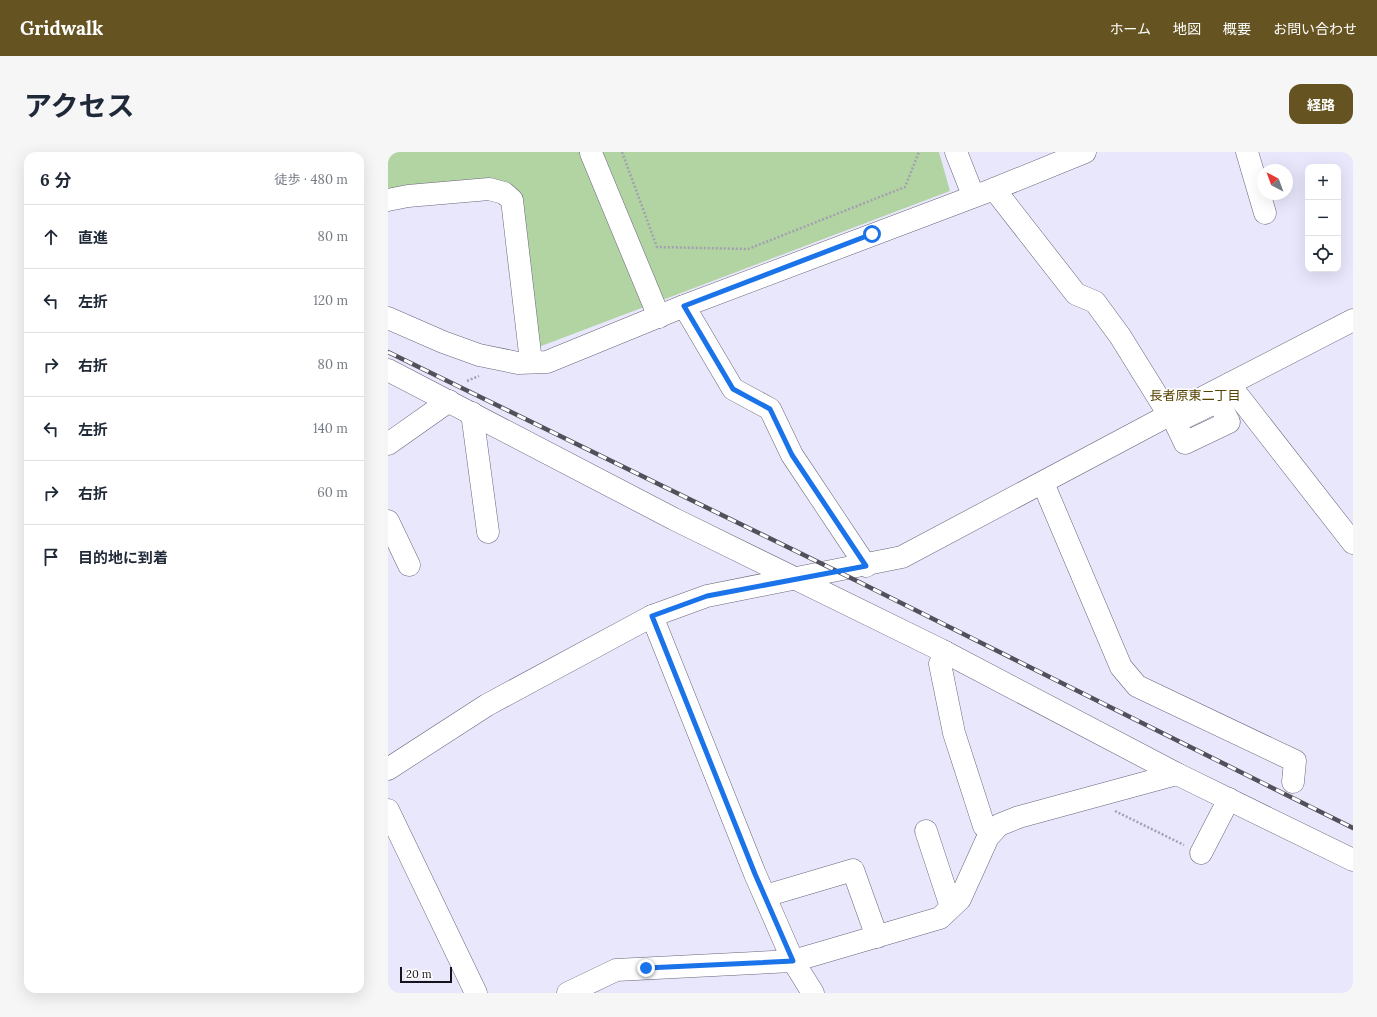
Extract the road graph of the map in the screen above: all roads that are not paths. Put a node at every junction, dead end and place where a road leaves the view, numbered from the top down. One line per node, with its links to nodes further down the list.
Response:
1 (956, 152): 6 (street)
2 (1085, 152): 5 (street)
3 (1247, 152): 8 (street)
4 (591, 153): 10 (street)
5 (994, 189): 6 (street); 18 (street)
6 (973, 196): 9 (street)
7 (388, 200): 13 (street)
8 (1265, 213)
9 (684, 306): 10 (street); 25 (street)
10 (659, 316): 13 (street)
11 (388, 318): 13 (street)
12 (1353, 320): 15 (street)
13 (531, 362)
14 (388, 370): 16 (street)
15 (1229, 384): 18 (street); 23 (street)
16 (449, 401): 17 (street); 19 (street)
17 (472, 413): 22 (street); 26 (street)
18 (1169, 415): 20 (street)
19 (388, 444)
20 (1043, 483): 25 (street); 31 (street)
21 (388, 521): 24 (street)
22 (488, 532)
23 (1353, 543)
24 (409, 565)
25 (866, 566): 26 (street)
26 (794, 578): 27 (street); 28 (street)
27 (652, 616): 29 (street); 38 (street)
28 (945, 652): 30 (street); 35 (street)
29 (388, 769)
30 (1177, 774): 32 (street); 35 (street)
31 (1293, 782)
32 (1229, 799): 36 (street); 37 (street)
33 (388, 810): 42 (street)
34 (926, 831): 39 (street)
35 (991, 833): 39 (street)
36 (1201, 853)
37 (1353, 860)
38 (765, 896): 40 (street); 41 (street)
39 (951, 907): 40 (street)
40 (877, 936): 41 (street)
41 (793, 961): 43 (street); 44 (street)
42 (476, 993)
43 (568, 993)
44 (813, 993)

